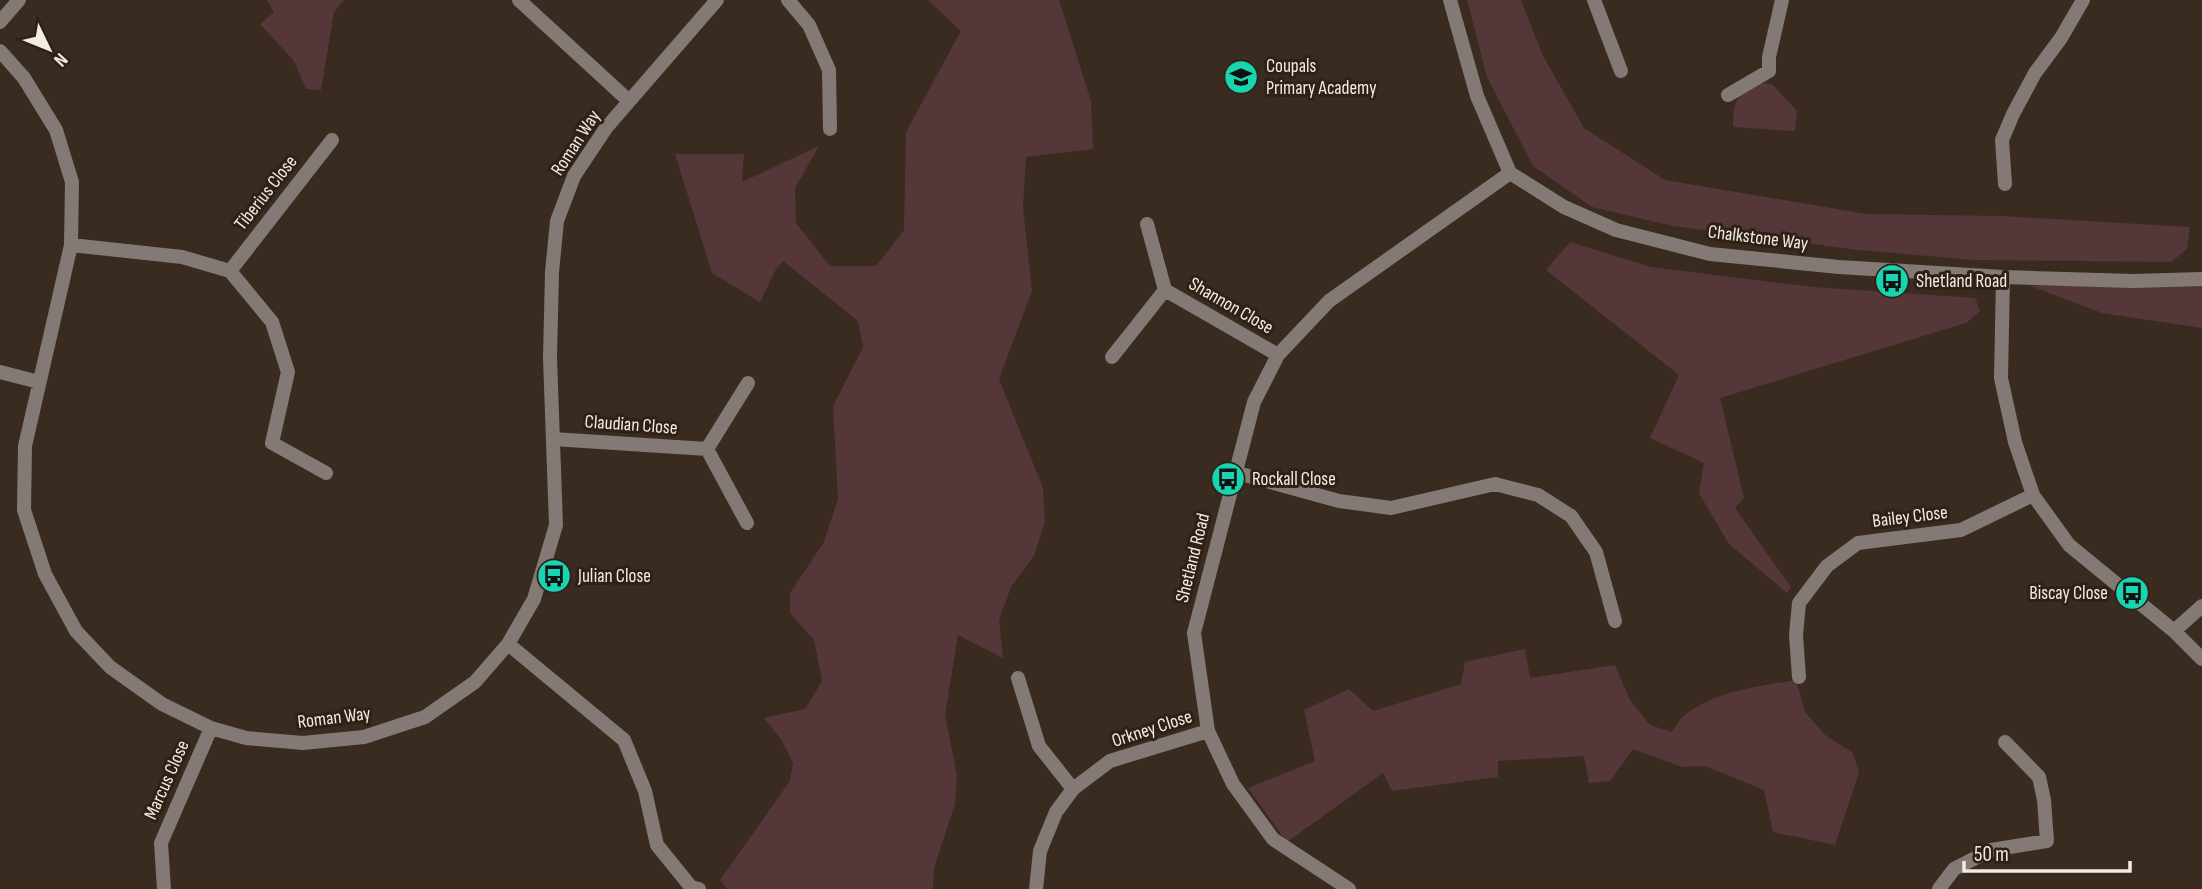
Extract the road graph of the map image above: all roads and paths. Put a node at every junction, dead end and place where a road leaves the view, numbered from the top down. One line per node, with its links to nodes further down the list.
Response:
1 (19, 0): 9 (street)
2 (519, 0): 13 (street)
3 (717, 0): 13 (street, Roman Way)
4 (788, 0): 14 (street)
5 (1450, 0): 16 (street)
6 (1594, 0): 11 (street)
7 (1782, 0): 12 (street)
8 (2083, 0): 17 (street)
9 (0, 22)
10 (0, 51): 19 (street, Roman Way)
11 (1620, 71)
12 (1728, 95)
13 (629, 100): 29 (street, Roman Way)
14 (831, 129)
15 (332, 140): 20 (street, Tiberius Close)
16 (1510, 173): 21 (street, Chalkstone Way); 24 (street, Shetland Road)
17 (2005, 184)
18 (1147, 224): 23 (street)
19 (71, 245): 20 (street); 27 (street, Roman Way)
20 (230, 271): 31 (street)
21 (2003, 277): 22 (street, Chalkstone Way); 33 (street)
22 (2202, 279)
23 (1165, 290): 24 (street, Shannon Close); 25 (street)
24 (1278, 355): 32 (street, Shetland Road)
25 (1112, 357)
26 (0, 372): 27 (street)
27 (39, 382): 42 (street, Roman Way)
28 (748, 383): 30 (street)
29 (553, 439): 30 (street, Claudian Close); 38 (street, Roman Way)
30 (707, 449): 34 (street)
31 (326, 472)
32 (1234, 472): 36 (street); 43 (street, Shetland Road)
33 (2034, 495): 37 (street); 40 (street, Bailey Close)
34 (747, 523)
35 (2202, 606): 37 (street)
36 (1615, 621)
37 (2175, 631): 39 (street)
38 (508, 644): 42 (street, Roman Way); 47 (street)
39 (2202, 659)
40 (1799, 677)
41 (1018, 678): 45 (street)
42 (211, 728): 46 (street, Marcus Close)
43 (1208, 731): 45 (street, Orkney Close); 49 (street, Shetland Road)
44 (2005, 742): 50 (street)
45 (1073, 789): 48 (street, Orkney Close)
46 (164, 889)
47 (699, 889)
48 (1036, 889)
49 (1349, 889)
50 (1939, 889)

